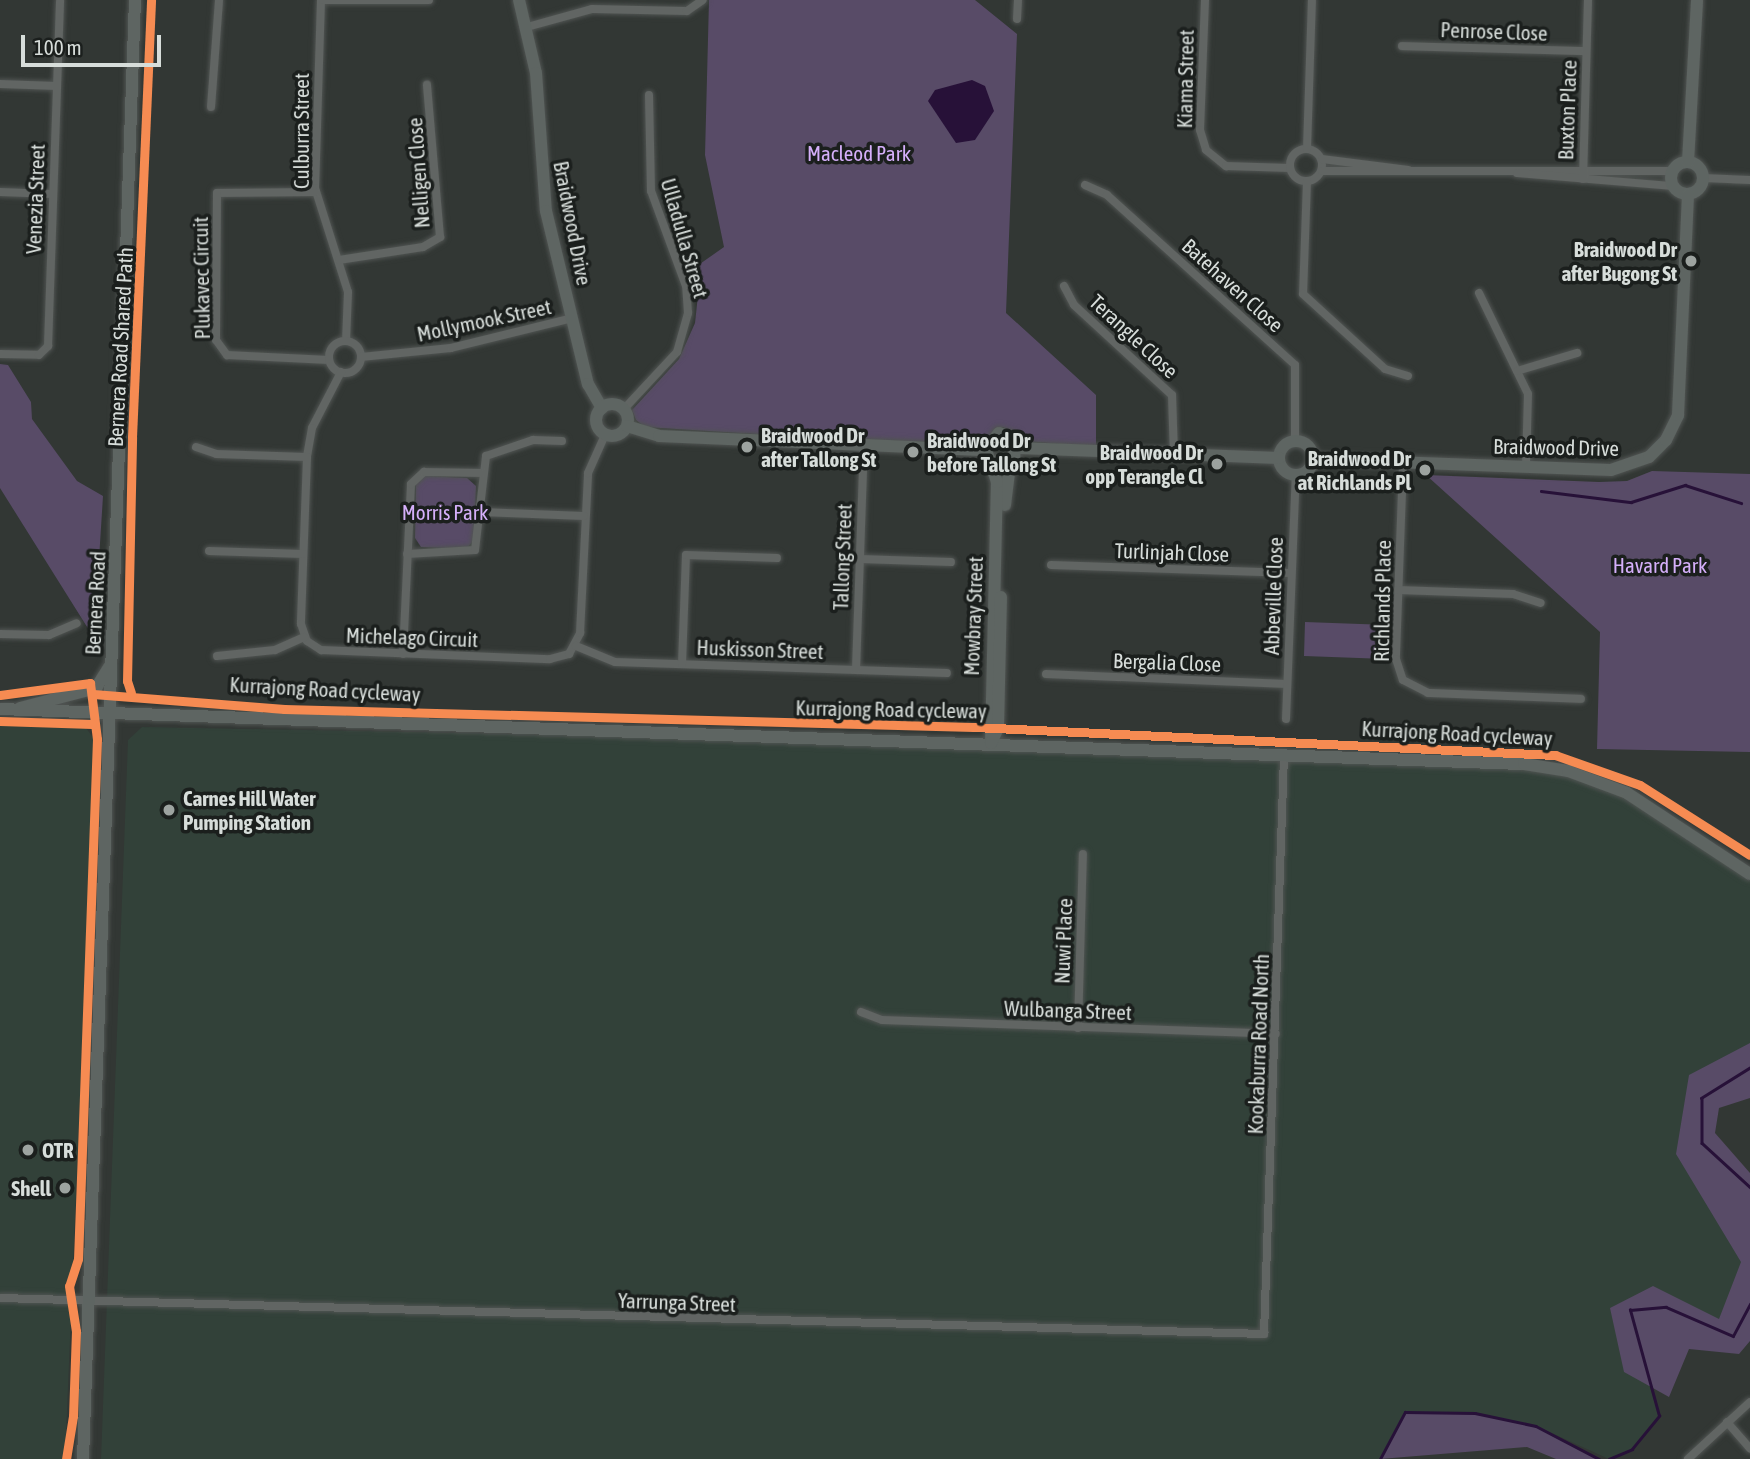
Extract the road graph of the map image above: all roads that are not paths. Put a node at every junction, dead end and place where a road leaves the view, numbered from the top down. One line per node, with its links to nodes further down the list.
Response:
1 (60, 0): 19 (street, Venezia Street)
2 (135, 0): 88 (main road, Bernera Road)
3 (219, 0): 21 (street)
4 (322, 0): 5 (street); 36 (street, Culburra Street)
5 (429, 0)
6 (519, 0): 14 (main road, Braidwood Drive)
7 (703, 0): 14 (street)
8 (1018, 0): 13 (street)
9 (1205, 0): 25 (street, Kiama Street)
10 (1312, 0): 22 (street)
11 (1588, 0): 16 (street, Buxton Place)
12 (1697, 0): 24 (main road)
13 (1017, 19)
14 (527, 27): 42 (main road, Braidwood Drive)
15 (1402, 46): 16 (street, Penrose Close)
16 (1586, 51): 29 (street, Buxton Place)
17 (0, 84): 19 (street)
18 (427, 85): 39 (street, Nelligen Close)
19 (57, 86): 37 (street, Venezia Street)
20 (649, 95): 52 (street, Ulladulla Street)
21 (211, 107)
22 (1307, 149): 23 (street); 25 (street)
23 (1322, 159): 26 (street); 27 (street)
24 (1688, 162): 28 (main road); 30 (main road)
25 (1290, 168): 32 (street)
26 (1408, 170): 27 (street); 29 (street)
27 (1322, 171): 32 (street)
28 (1672, 171): 29 (street); 34 (main road)
29 (1583, 175): 34 (street)
30 (1703, 178): 31 (street); 38 (main road)
31 (1750, 180)
32 (1307, 181): 50 (street)
33 (1085, 185): 56 (street, Batehaven Close)
34 (1673, 186): 38 (main road)
35 (0, 192): 37 (street)
36 (316, 192): 39 (street, Culburra Street); 47 (street, Plukavec Circuit)
37 (53, 194): 45 (street, Venezia Street)
38 (1688, 194): 67 (main road, Braidwood Drive)
39 (339, 260): 43 (street, Culburra Street)
40 (1064, 286): 60 (street, Terangle Close)
41 (1479, 293): 48 (street)
42 (572, 318): 46 (street, Mollymook Street); 51 (main road, Braidwood Drive)
43 (346, 341): 46 (street); 47 (street)
44 (1577, 353): 48 (street)
45 (0, 354)
46 (361, 357): 49 (street)
47 (329, 359): 49 (street)
48 (1517, 371): 67 (street)
49 (341, 372): 62 (street)
50 (1408, 376)
51 (602, 408): 52 (main road); 54 (main road)
52 (624, 409): 53 (main road)
53 (627, 426): 54 (main road); 57 (main road)
54 (605, 435): 71 (street)
55 (562, 441): 68 (street)
56 (1295, 442): 63 (main road); 64 (main road)
57 (864, 446): 61 (main road); 76 (street, Tallong Street)
58 (196, 447): 62 (street)
59 (1019, 448): 60 (main road); 61 (main road); 65 (main road)
60 (1174, 455): 63 (main road)
61 (989, 456): 65 (main road); 99 (main road, Mowbray Street)
62 (307, 457): 73 (street)
63 (1279, 458): 69 (main road)
64 (1313, 459): 66 (main road, Braidwood Drive); 69 (main road)
65 (1010, 464): 99 (main road, Mowbray Street)
66 (1403, 464): 67 (main road, Braidwood Drive); 80 (street, Richlands Place)
67 (1526, 467)
68 (481, 473): 70 (street); 74 (street)
69 (1296, 475): 79 (street, Abbeville Close)
70 (481, 512): 71 (street); 74 (street)
71 (584, 516): 85 (street)
72 (209, 551): 73 (street)
73 (303, 554): 84 (street)
74 (407, 554): 86 (street)
75 (777, 558): 89 (street)
76 (860, 559): 77 (street); 90 (street, Tallong Street)
77 (951, 562)
78 (1051, 565): 79 (street, Turlinjah Close)
79 (1291, 573): 93 (street, Abbeville Close)
80 (1398, 590): 81 (street); 94 (street, Richlands Place)
81 (1541, 603)
82 (78, 623): 83 (street)
83 (0, 634)
84 (304, 637): 86 (street, Michelago Circuit); 87 (street)
85 (576, 646): 86 (street, Michelago Circuit); 89 (street, Huskisson Street)
86 (403, 654)
87 (218, 656)
88 (111, 664): 96 (main road); 97 (main road, Bernera Road)
89 (682, 664): 90 (street, Huskisson Street)
90 (856, 670): 91 (street, Huskisson Street)
91 (947, 673)
92 (1046, 674): 93 (street, Bergalia Close)
93 (1287, 684): 98 (street, Abbeville Close)
94 (1581, 699)
95 (0, 709): 96 (main road)
96 (14, 710): 97 (main road)
97 (113, 713): 99 (main road); 107 (main road, Bernera Road)
98 (1286, 719)
99 (991, 743): 100 (main road)
100 (1284, 755): 102 (main road); 105 (street, Kookaburra Road North)
101 (1083, 854): 104 (street, Nuwi Place)
102 (1750, 874)
103 (861, 1012): 104 (street, Wulbanga Street)
104 (1077, 1028): 105 (street, Wulbanga Street)
105 (1276, 1034): 108 (street, Kookaburra Road North)
106 (0, 1298): 107 (street, Yarrunga Street)
107 (88, 1302): 108 (street, Yarrunga Street); 112 (main road, Bernera Road)
108 (1264, 1334)
109 (1750, 1402): 110 (street)
110 (1727, 1422): 111 (street); 113 (street)
111 (1750, 1448)
112 (83, 1459)
113 (1688, 1459)

